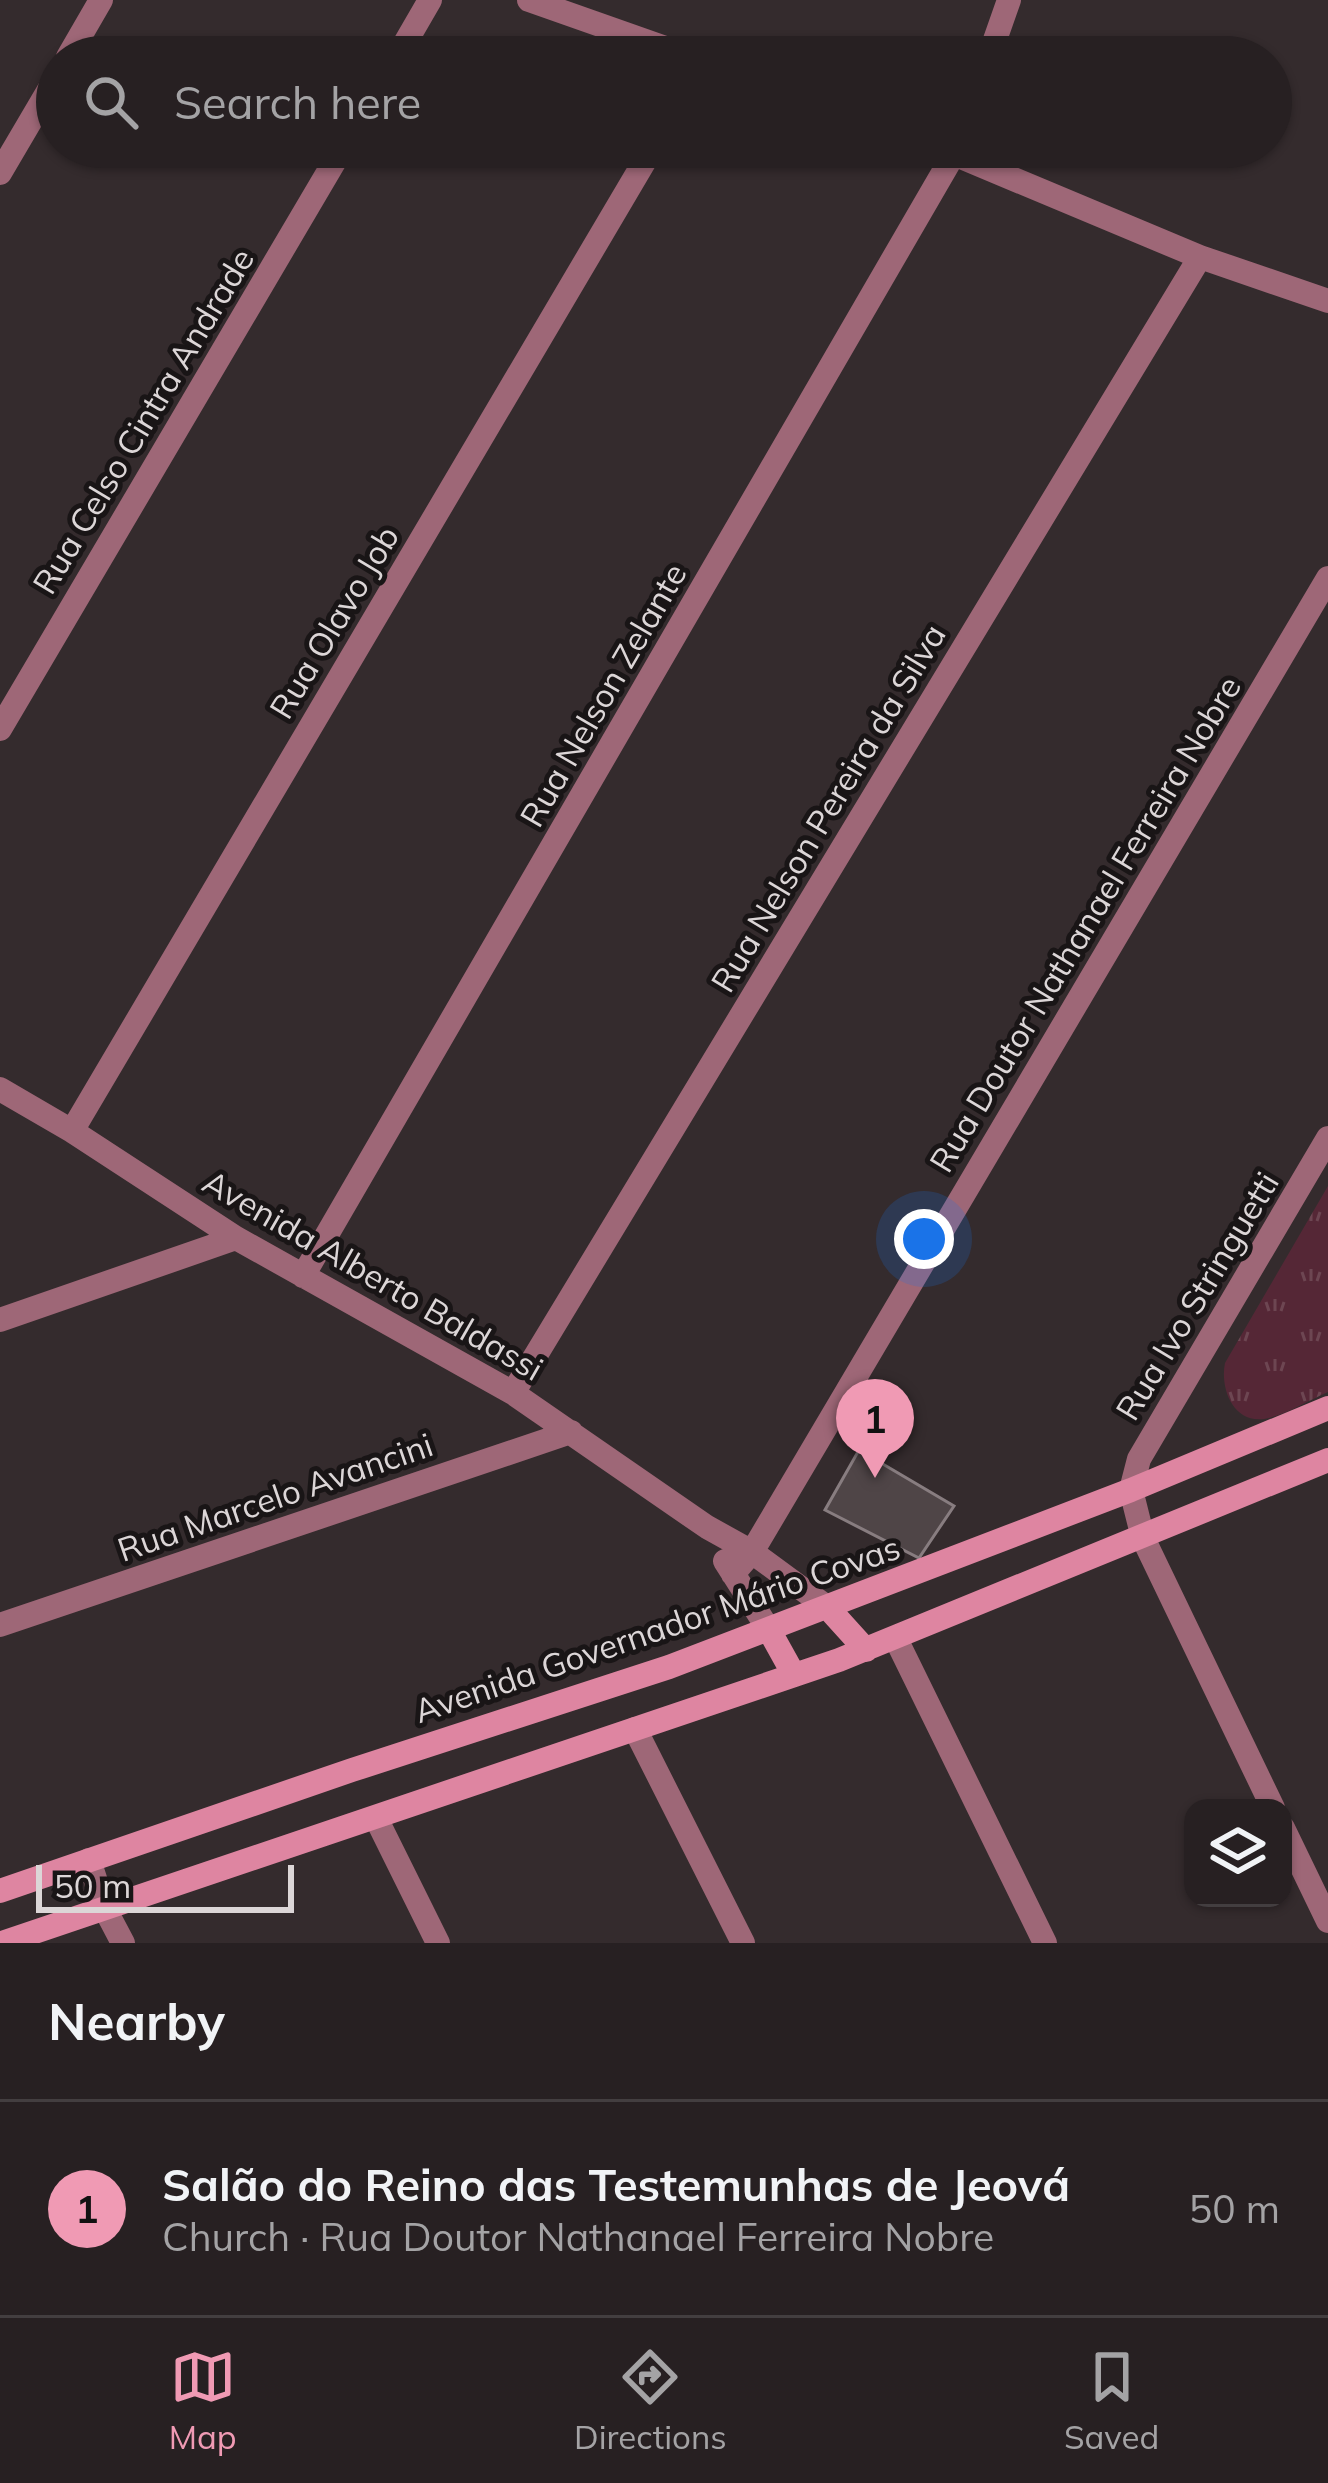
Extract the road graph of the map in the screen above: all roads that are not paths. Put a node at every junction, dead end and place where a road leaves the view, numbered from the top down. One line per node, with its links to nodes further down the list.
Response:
1 (101, 0): 5 (street)
2 (430, 0): 6 (street)
3 (529, 0): 7 (street)
4 (1009, 0): 8 (street)
5 (80, 36)
6 (409, 36)
7 (631, 36)
8 (996, 36)
9 (36, 112): 14 (street)
10 (332, 168): 18 (street, Rua Celso Cintra Andrade)
11 (641, 168): 20 (street, Rua Olavo Job)
12 (939, 168): 23 (street, Rua Nelson Zelante)
13 (994, 168): 15 (street)
14 (0, 173)
15 (1200, 257): 16 (street); 25 (street, Rua Nelson Pereira da Silva)
16 (1328, 301)
17 (1328, 578): 32 (street, Rua Doutor Nathanael Ferreira Nobre)
18 (0, 729)
19 (0, 1089): 20 (street, Avenida Alberto Baldassi)
20 (72, 1131): 22 (street, Avenida Alberto Baldassi)
21 (1328, 1138): 29 (street, Rua Ivo Stringuetti)
22 (236, 1238): 23 (street, Avenida Alberto Baldassi); 24 (street)
23 (304, 1276): 25 (street, Avenida Alberto Baldassi)
24 (0, 1320)
25 (513, 1393): 27 (street, Avenida Alberto Baldassi)
26 (1328, 1408): 29 (main road, Avenida Governador Mário Covas)
27 (571, 1432): 30 (street, Avenida Alberto Baldassi); 35 (street, Rua Marcelo Avancini)
28 (1328, 1460): 31 (main road)
29 (1131, 1490): 31 (street); 34 (main road, Avenida Governador Mário Covas)
30 (707, 1527): 32 (street, Avenida Alberto Baldassi); 33 (street, Avenida Alberto Baldassi)
31 (1142, 1538): 37 (main road); 41 (street)
32 (752, 1552): 33 (street, Rua Doutor Nathanael Ferreira Nobre); 34 (street, Avenida Alberto Baldassi)
33 (733, 1574): 36 (street, Avenida Alberto Baldassi)
34 (828, 1608): 36 (main road, Avenida Governador Mário Covas); 38 (main road)
35 (0, 1624)
36 (769, 1630): 39 (main road); 44 (main road, Avenida Governador Mário Covas)
37 (896, 1639): 38 (main road); 52 (street)
38 (866, 1650): 39 (main road)
39 (794, 1675): 40 (main road)
40 (635, 1729): 42 (main road); 51 (street)
41 (1269, 1799)
42 (376, 1818): 46 (main road); 50 (street)
43 (1292, 1847): 47 (street)
44 (89, 1861): 45 (main road, Avenida Governador Mário Covas); 46 (street)
45 (0, 1892)
46 (104, 1907): 48 (main road); 49 (street)
47 (1328, 1921)
48 (2, 1943)
49 (123, 1943)
50 (438, 1943)
51 (743, 1943)
52 (1045, 1943)

